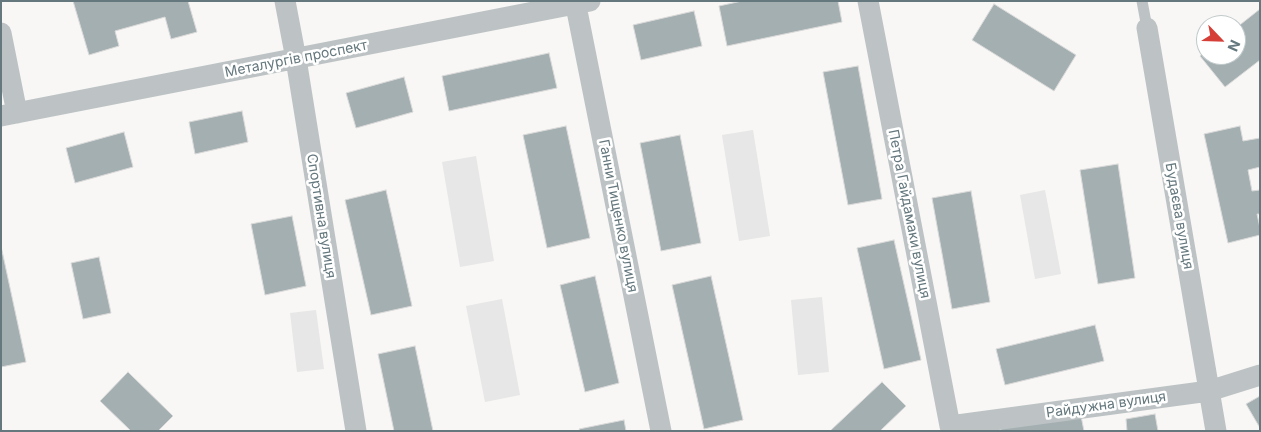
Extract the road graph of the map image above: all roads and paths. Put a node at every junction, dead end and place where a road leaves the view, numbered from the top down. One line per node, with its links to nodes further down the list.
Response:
1 (285, 1): 7 (street, Спортивна вулиця)
2 (868, 1): 11 (street, Петра Гайдамаки вулиця)
3 (1142, 1): 5 (lane, Будаєва вулиця)
4 (580, 2): 7 (street, Металургів проспект); 13 (street, Ганни Тищенко вулиця)
5 (1147, 28): 10 (street, Будаєва вулиця)
6 (1, 33): 8 (street)
7 (296, 59): 8 (street, Металургів проспект); 12 (street, Спортивна вулиця)
8 (9, 115)
9 (1260, 375): 10 (street, Райдужна вулиця)
10 (1209, 391): 11 (street, Райдужна вулиця); 14 (street, Будаєва вулиця)
11 (947, 429)
12 (356, 431)
13 (661, 431)
14 (1216, 431)

